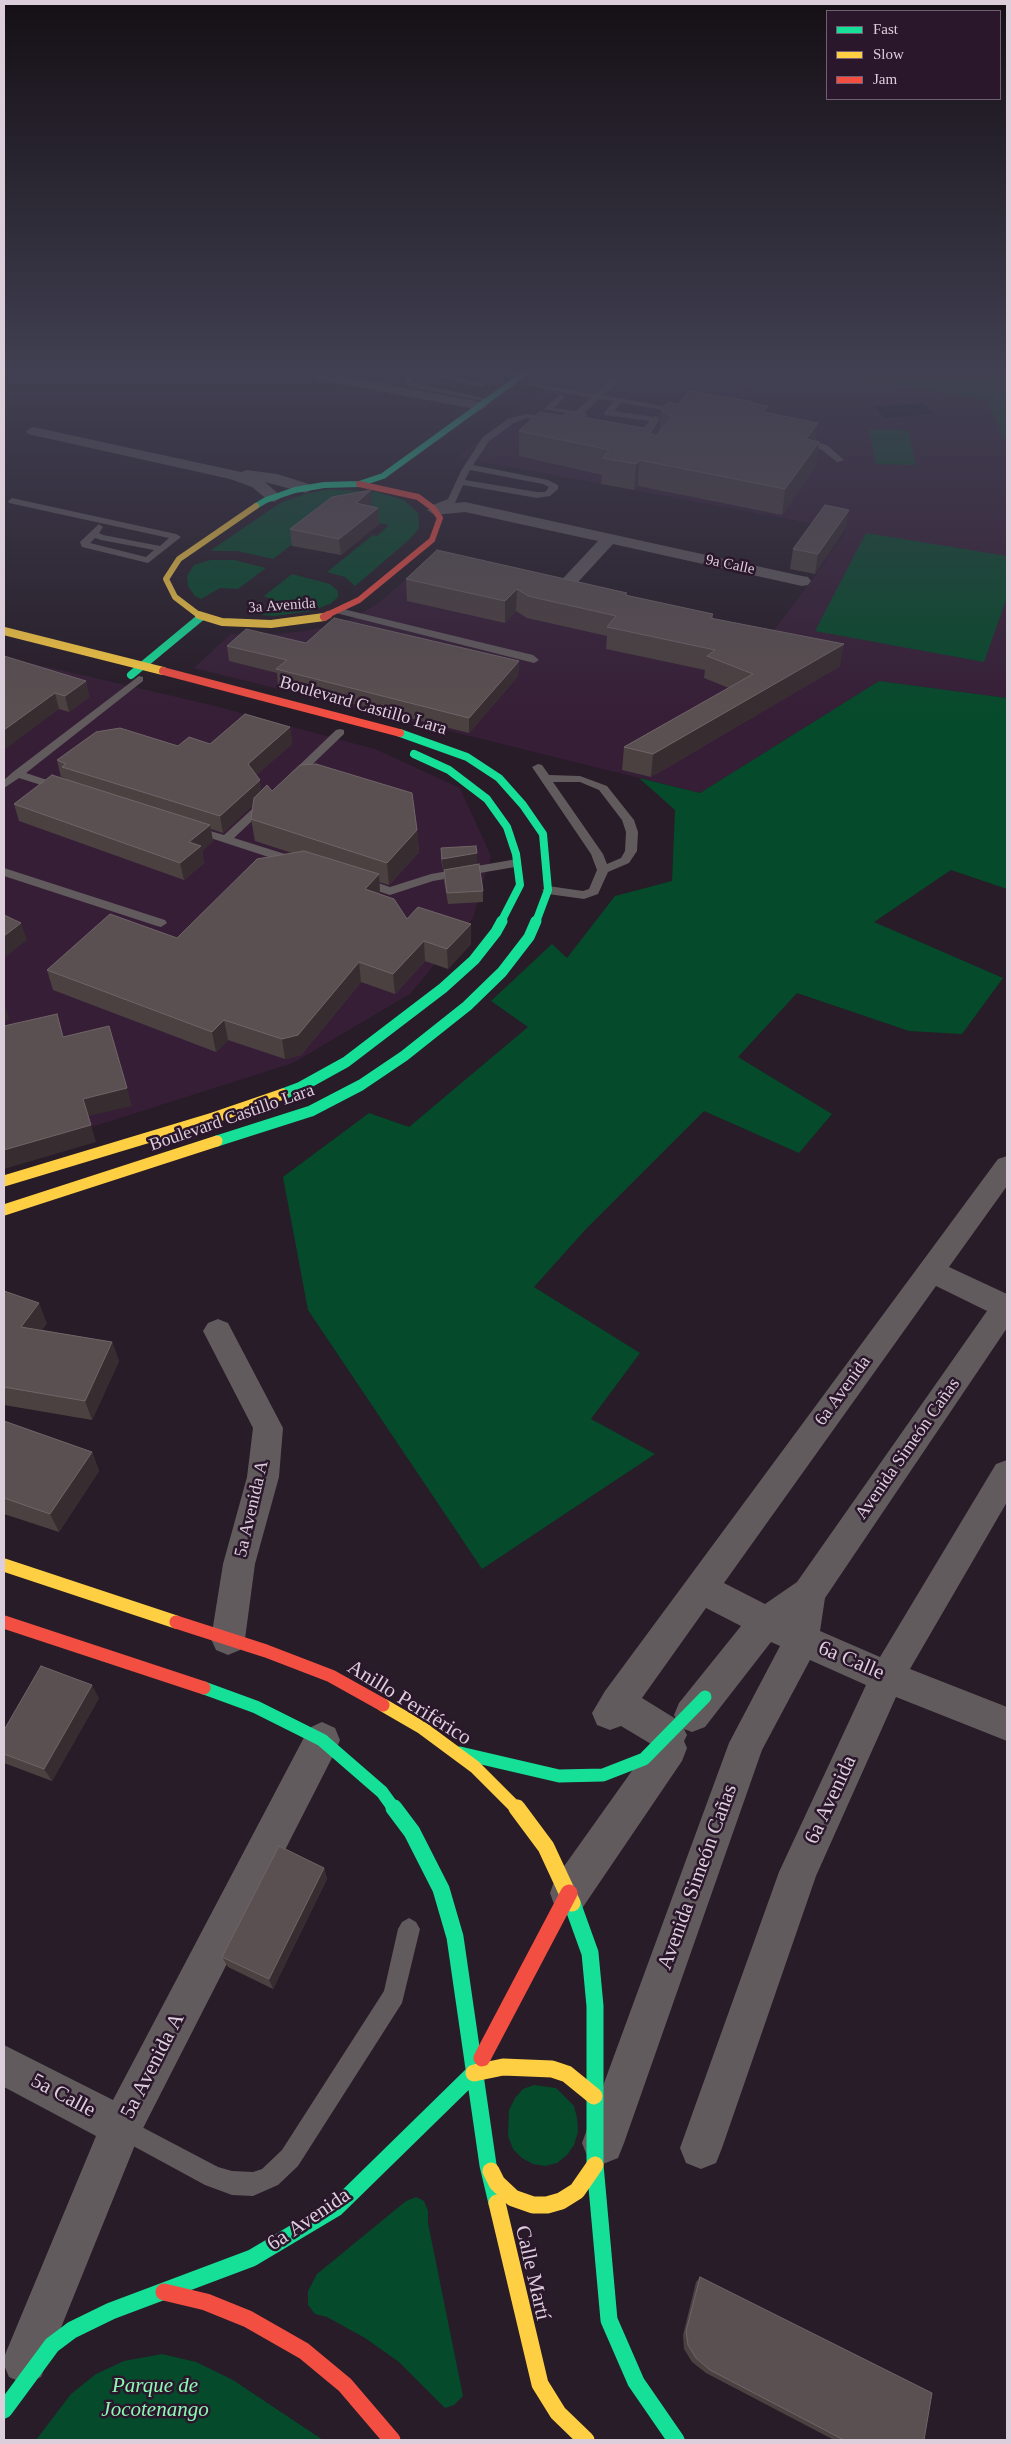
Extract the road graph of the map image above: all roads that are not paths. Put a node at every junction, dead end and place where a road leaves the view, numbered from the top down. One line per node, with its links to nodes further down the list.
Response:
1 (265, 490): 7 (street)
2 (299, 490): 7 (main road)
3 (409, 490): 10 (main road)
4 (456, 490): 10 (lane)
5 (507, 490): 6 (lane)
6 (552, 490)
7 (274, 497): 18 (main road)
8 (8, 500): 9 (lane); 11 (lane)
9 (4, 508)
10 (436, 511): 13 (street, 9a Calle); 17 (main road, 3a Avenida)
11 (106, 520): 12 (lane); 14 (lane)
12 (94, 534): 14 (lane); 14 (lane)
13 (609, 539): 15 (street, 9a Calle); 16 (street)
14 (162, 549)
15 (802, 581)
16 (562, 589)
17 (339, 612): 18 (main road, 3a Avenida); 23 (lane)
18 (201, 617): 24 (main road)
19 (4, 631): 20 (main road, Boulevard Castillo Lara)
20 (27, 637): 21 (main road); 24 (main road, Boulevard Castillo Lara)
21 (13, 648)
22 (180, 659): 25 (main road)
23 (534, 660)
24 (142, 666): 25 (main road, Boulevard Castillo Lara); 26 (main road)
25 (166, 672): 26 (main road); 27 (main road, Boulevard Castillo Lara)
26 (129, 677): 35 (lane)
27 (262, 695): 28 (main road); 29 (main road, Boulevard Castillo Lara)
28 (250, 707)
29 (339, 716): 30 (main road, Boulevard Castillo Lara); 31 (main road, Boulevard Castillo Lara)
30 (345, 733): 40 (lane)
31 (436, 743): 33 (main road); 46 (main road, Boulevard Castillo Lara)
32 (400, 749): 33 (main road, Boulevard Castillo Lara)
33 (419, 756): 41 (main road, Boulevard Castillo Lara)
34 (538, 766): 36 (lane)
35 (17, 774): 37 (lane); 38 (lane)
36 (548, 778): 43 (lane); 43 (lane)
37 (4, 785)
38 (72, 791)
39 (182, 825): 40 (lane)
40 (227, 839): 42 (lane)
41 (517, 863): 45 (lane); 47 (main road, Boulevard Castillo Lara)
42 (308, 865)
43 (603, 870): 46 (lane)
44 (4, 872): 49 (lane)
45 (345, 876)
46 (548, 890): 48 (main road, Boulevard Castillo Lara)
47 (518, 907): 48 (main road); 50 (main road, Boulevard Castillo Lara)
48 (541, 911): 50 (main road, Boulevard Castillo Lara)
49 (161, 923)
50 (305, 1099): 52 (main road, Boulevard Castillo Lara); 53 (main road, Boulevard Castillo Lara)
51 (1007, 1166): 54 (street, 6a Avenida)
52 (4, 1181)
53 (4, 1210)
54 (930, 1270): 55 (street); 59 (street, 6a Avenida)
55 (1007, 1307): 60 (street, Avenida Simeón Cañas)
56 (218, 1331): 63 (street, 5a Avenida A)
57 (1007, 1474): 65 (street, 6a Avenida)
58 (4, 1564): 63 (main road, Anillo Periférico)
59 (700, 1588): 62 (street, 6a Calle); 68 (street, 6a Avenida)
60 (809, 1593): 62 (street, Avenida Simeón Cañas); 64 (street, Avenida Simeón Cañas)
61 (4, 1622): 69 (main road)
62 (765, 1623): 64 (street, 6a Calle); 66 (street, Avenida Simeón Cañas)
63 (228, 1639): 70 (main road, Anillo Periférico)
64 (802, 1640): 65 (street, 6a Calle); 79 (street, Avenida Simeón Cañas)
65 (887, 1677): 67 (street, 6a Calle); 77 (street, 6a Avenida)
66 (704, 1697): 68 (main road); 71 (street, Avenida Simeón Cañas)
67 (1007, 1724)
68 (669, 1734): 70 (main road)
69 (322, 1740): 74 (main road); 76 (street, 5a Avenida A)
70 (454, 1752): 71 (main road, Anillo Periférico)
71 (569, 1893): 74 (main road, 6a Avenida); 75 (main road, Anillo Periférico)
72 (409, 1929): 76 (lane)
73 (4, 2065): 76 (street, 5a Calle)
74 (474, 2072): 75 (main road); 78 (main road, Calle Martí); 80 (main road, 6a Avenida)
75 (594, 2096): 79 (main road)
76 (121, 2127): 81 (street, 5a Avenida A)
77 (701, 2148)
78 (488, 2165): 79 (main road); 83 (main road, Calle Martí)
79 (595, 2165): 84 (main road)
80 (164, 2292): 81 (main road, 6a Avenida); 82 (main road)
81 (6, 2406)
82 (392, 2440)
83 (586, 2440)
84 (676, 2440)

